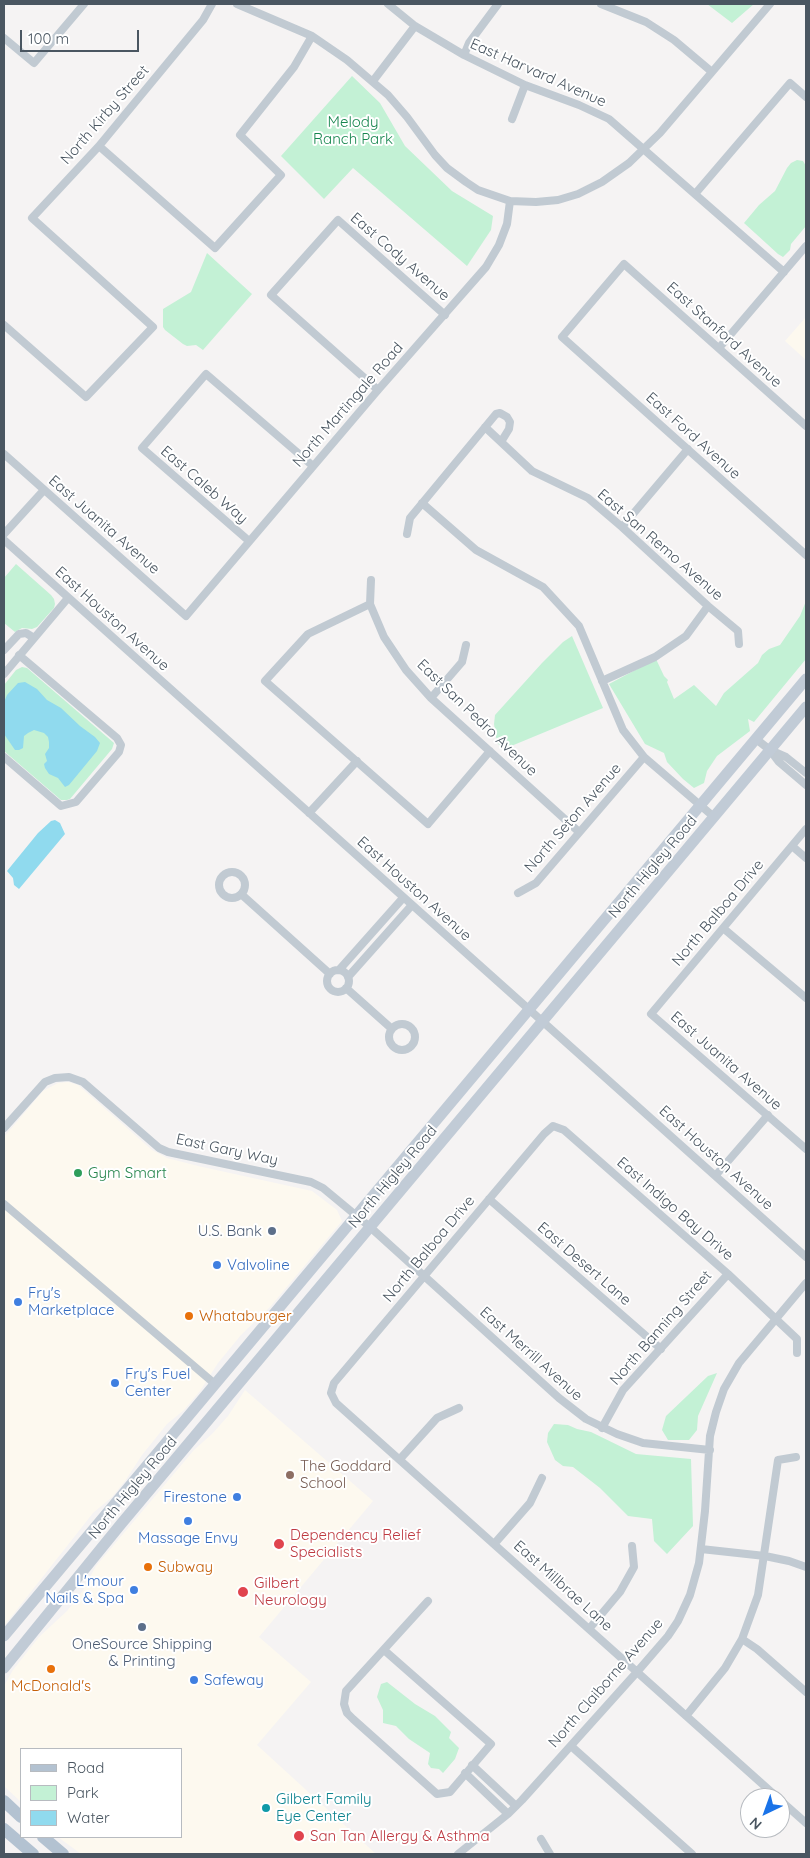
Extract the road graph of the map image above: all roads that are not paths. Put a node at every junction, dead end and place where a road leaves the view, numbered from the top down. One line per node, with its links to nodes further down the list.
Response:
1 (84, 4): 10 (street)
2 (212, 4): 17 (street, North Kirby Street)
3 (237, 4): 9 (street)
4 (388, 4): 8 (street, East Harvard Avenue)
5 (498, 4): 11 (street)
6 (601, 4): 12 (street)
7 (770, 4): 12 (street)
8 (415, 26): 11 (street, East Harvard Avenue); 13 (street)
9 (312, 36): 13 (street); 17 (street)
10 (4, 38)
11 (464, 55): 14 (street, East Harvard Avenue)
12 (712, 72): 18 (street)
13 (373, 81): 20 (street)
14 (525, 85): 16 (street); 18 (street, East Harvard Avenue)
15 (806, 97): 19 (street)
16 (512, 119)
17 (99, 146): 24 (street, North Kirby Street)
18 (644, 150): 19 (street, East Harvard Avenue); 20 (street)
19 (695, 194): 22 (street, East Harvard Avenue)
20 (510, 201): 23 (street, North Martingale Road)
21 (806, 246): 22 (street)
22 (784, 272): 26 (street)
23 (445, 315): 27 (street, North Martingale Road); 27 (street, East Cody Avenue)
24 (4, 324)
25 (562, 337): 26 (street, East Stanford Avenue); 31 (street, East Ford Avenue)
26 (719, 348): 28 (street, East Stanford Avenue)
27 (378, 390): 33 (street, North Martingale Road)
28 (806, 426)
29 (485, 427): 30 (street, East San Remo Avenue); 30 (street); 35 (street)
30 (501, 442): 36 (street, East San Remo Avenue)
31 (688, 449): 36 (street); 41 (street, East Ford Avenue)
32 (4, 454): 34 (street, East Juanita Avenue)
33 (313, 466): 40 (street, North Martingale Road); 40 (street, East Caleb Way)
34 (44, 490): 37 (street); 46 (street, East Juanita Avenue)
35 (422, 503): 38 (street); 54 (street)
36 (622, 527): 45 (street, East San Remo Avenue)
37 (4, 534)
38 (407, 534)
39 (4, 540): 43 (street, East Houston Avenue)
40 (249, 542): 46 (street, North Martingale Road)
41 (806, 555)
42 (371, 580): 44 (street, East San Pedro Avenue)
43 (68, 598): 47 (street); 66 (street, East Houston Avenue)
44 (370, 604): 55 (street, East San Pedro Avenue); 62 (street)
45 (708, 606): 48 (street, East San Remo Avenue); 54 (street)
46 (186, 616)
47 (34, 638): 50 (street); 51 (street)
48 (739, 644)
49 (466, 645): 55 (street)
50 (4, 650)
51 (19, 656): 52 (street); 61 (street)
52 (4, 674)
53 (806, 680): 57 (main road, North Higley Road)
54 (602, 681): 60 (street)
55 (431, 698): 59 (street, East San Pedro Avenue)
56 (806, 707): 58 (main road, North Higley Road)
57 (756, 739): 58 (street); 65 (main road, North Higley Road)
58 (770, 750): 63 (street); 64 (street); 67 (main road, North Higley Road)
59 (490, 751): 62 (street); 69 (street, East San Pedro Avenue)
60 (644, 756): 65 (street); 69 (street, North Seton Avenue)
61 (4, 757)
62 (356, 761): 66 (street)
63 (806, 773)
64 (806, 785)
65 (700, 805): 67 (street); 82 (main road, North Higley Road)
66 (308, 813): 74 (street, East Houston Avenue)
67 (714, 817): 84 (main road, North Higley Road)
68 (806, 829): 70 (street, North Balboa Drive)
69 (579, 832): 72 (street, North Seton Avenue)
70 (792, 846): 71 (street); 76 (street, North Balboa Drive)
71 (806, 858)
72 (518, 893)
73 (241, 894): 78 (street)
74 (404, 898): 75 (street, East Houston Avenue); 77 (street)
75 (412, 906): 79 (street); 82 (street, East Houston Avenue)
76 (723, 928): 81 (street); 83 (street, North Balboa Drive)
77 (339, 970): 78 (street); 79 (street)
78 (330, 974): 80 (street)
79 (348, 977): 80 (street)
80 (346, 988): 85 (street)
81 (806, 998)
82 (529, 1010): 84 (street, East Houston Avenue); 93 (main road, North Higley Road)
83 (650, 1014): 86 (street, East Juanita Avenue)
84 (542, 1022): 90 (street, East Houston Avenue); 93 (main road, North Higley Road)
85 (392, 1029)
86 (768, 1115): 89 (street, East Juanita Avenue); 90 (street)
87 (553, 1126): 91 (street, North Balboa Drive); 95 (street, East Indigo Bay Drive)
88 (4, 1128): 93 (street, East Gary Way)
89 (806, 1149)
90 (716, 1175): 94 (street, East Houston Avenue)
91 (490, 1199): 96 (street, North Balboa Drive); 99 (street, East Desert Lane)
92 (4, 1204): 101 (street)
93 (363, 1221): 96 (street, East Merrill Avenue); 101 (main road, North Higley Road); 103 (main road, North Higley Road)
94 (806, 1257)
95 (728, 1274): 98 (street, East Indigo Bay Drive); 99 (street, North Banning Street)
96 (424, 1276): 102 (street, North Balboa Drive); 105 (street, East Merrill Avenue)
97 (806, 1283): 98 (street, North Claiborne Avenue)
98 (776, 1319): 100 (street, East Indigo Bay Drive); 106 (street, North Claiborne Avenue)
99 (661, 1349): 105 (street, North Banning Street)
100 (797, 1352)
101 (215, 1384): 103 (main road); 114 (main road, North Higley Road)
102 (331, 1393): 108 (street, East Millbrae Lane)
103 (229, 1396): 116 (main road, North Higley Road)
104 (459, 1408): 108 (street)
105 (602, 1428): 106 (street, East Merrill Avenue)
106 (710, 1450): 112 (street, North Claiborne Avenue)
107 (796, 1457): 113 (street)
108 (400, 1459): 110 (street, East Millbrae Lane)
109 (542, 1478): 110 (street)
110 (495, 1543): 118 (street, East Millbrae Lane)
111 (632, 1546): 118 (street)
112 (701, 1549): 113 (street); 123 (street, North Claiborne Avenue)
113 (765, 1556): 115 (street); 120 (street)
114 (65, 1563): 116 (main road); 119 (main road, North Higley Road)
115 (806, 1567)
116 (80, 1575): 122 (main road, North Higley Road)
117 (428, 1601): 121 (street)
118 (589, 1629): 123 (street, East Millbrae Lane)
119 (4, 1636)
120 (742, 1639): 124 (street); 125 (street)
121 (384, 1650): 127 (street); 128 (street)
122 (4, 1668)
123 (637, 1672): 125 (street, East Millbrae Lane); 126 (street, North Claiborne Avenue)
124 (806, 1692)
125 (686, 1716): 129 (street, East Millbrae Lane)
126 (571, 1746): 131 (street, North Claiborne Avenue); 143 (street)
127 (472, 1765): 128 (street); 131 (street)
128 (465, 1773): 133 (street)
129 (767, 1788)
130 (4, 1801): 134 (main road)
131 (516, 1806): 133 (street, North Claiborne Avenue)
132 (790, 1809): 135 (street, East Millbrae Lane)
133 (508, 1814): 141 (street, North Claiborne Avenue)
134 (20, 1816)
135 (806, 1823)
136 (4, 1829): 139 (main road)
137 (44, 1838): 140 (main road)
138 (541, 1839): 142 (street)
139 (33, 1854)
140 (63, 1854)
141 (458, 1854)
142 (550, 1854)
143 (692, 1854)

